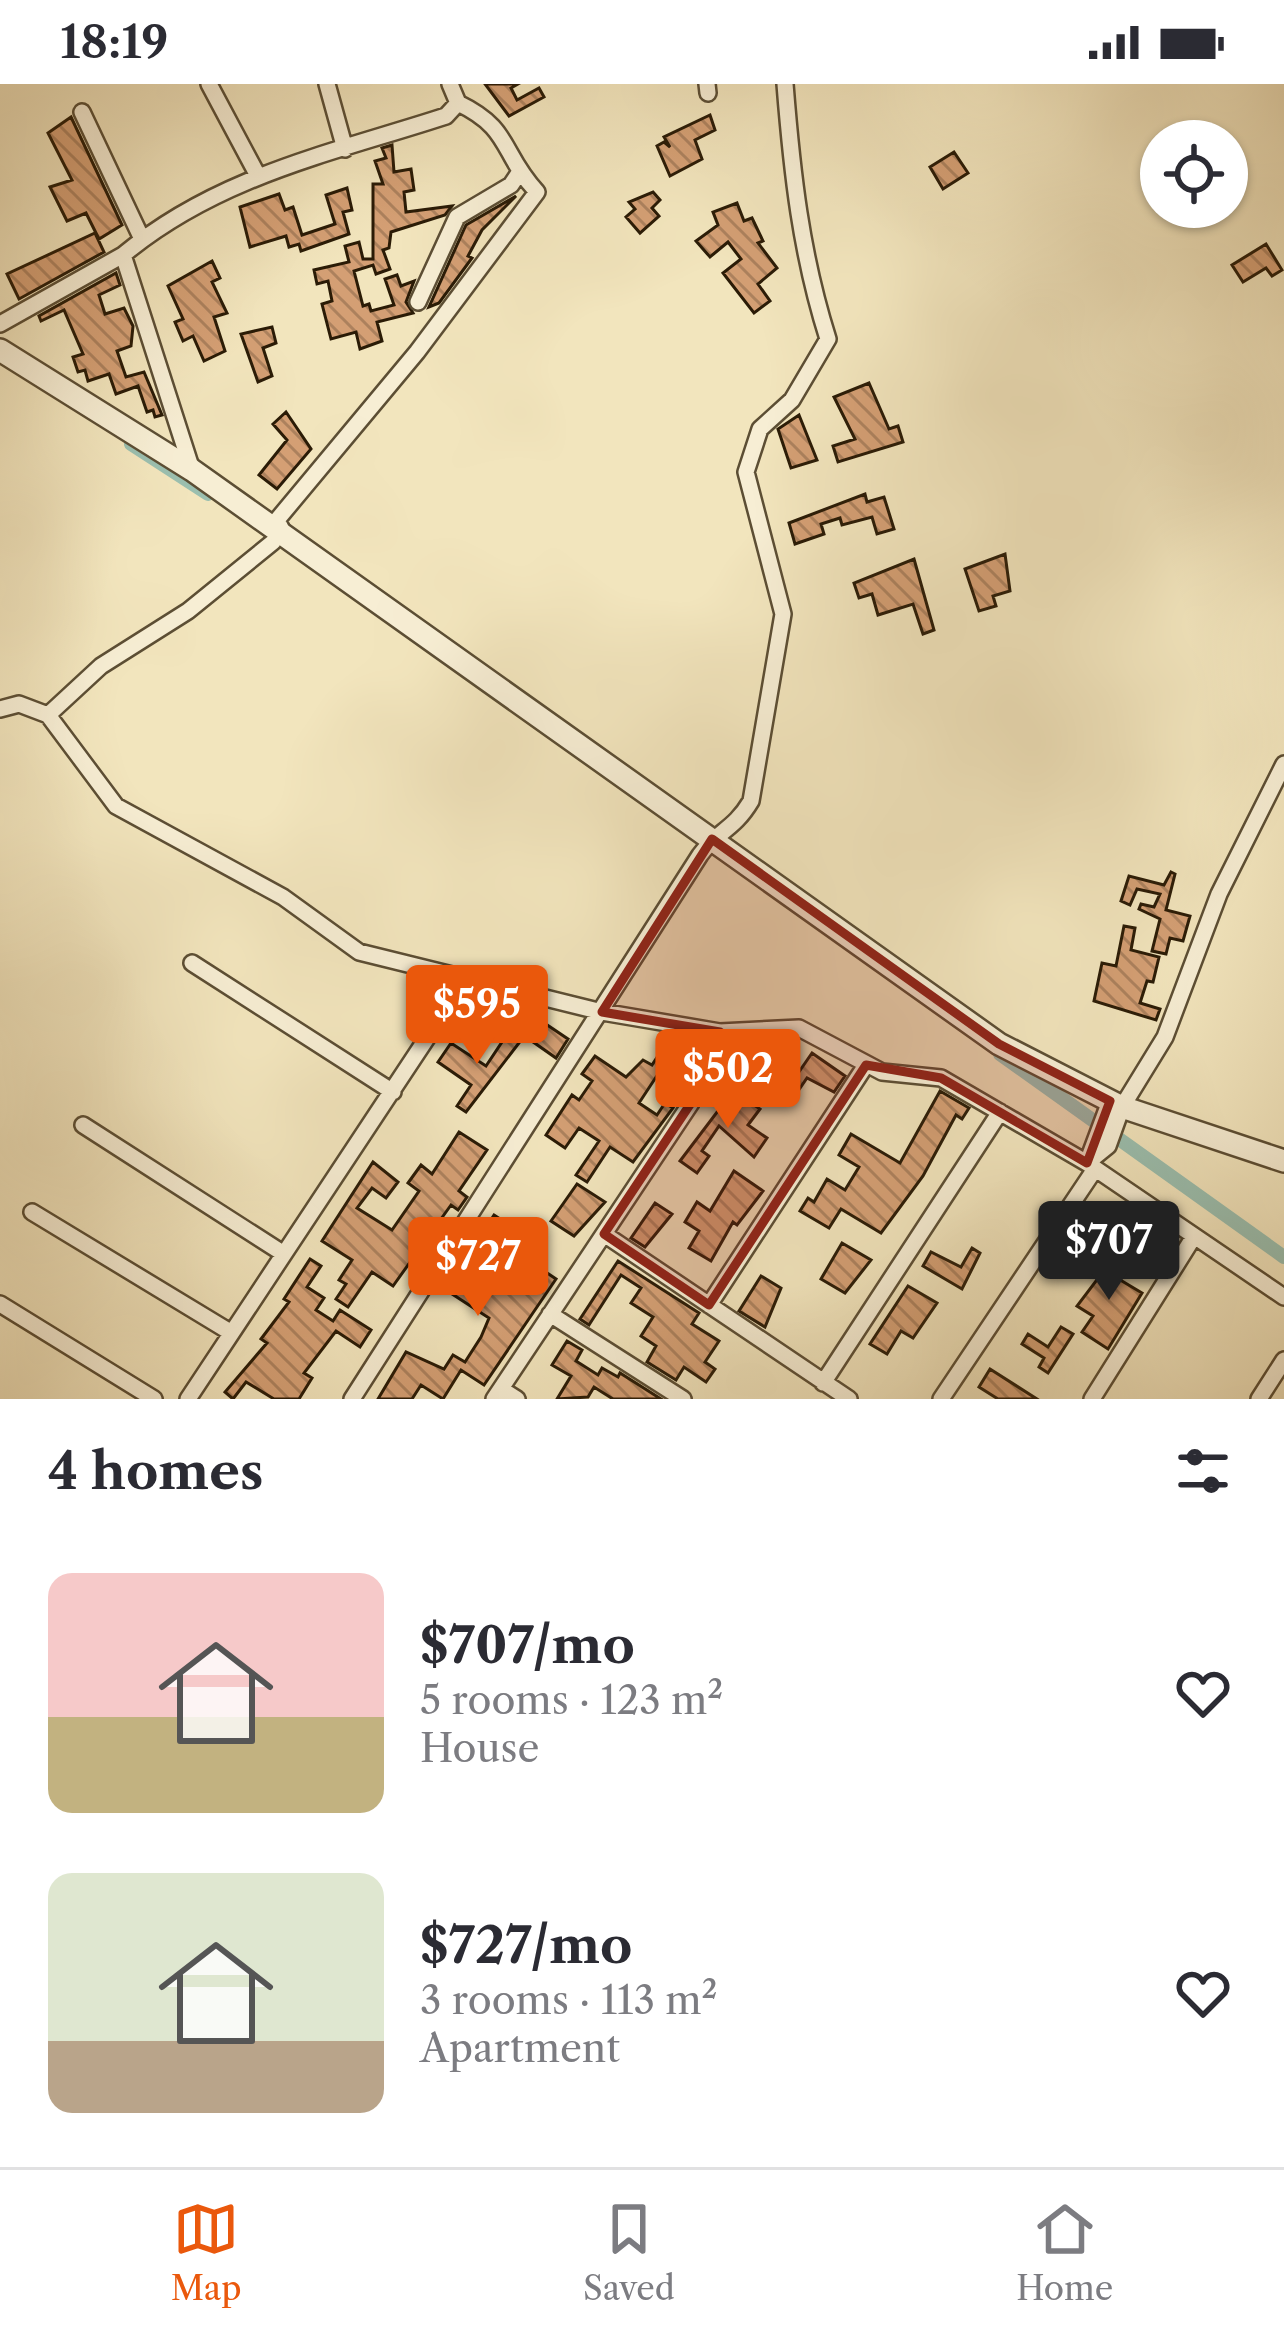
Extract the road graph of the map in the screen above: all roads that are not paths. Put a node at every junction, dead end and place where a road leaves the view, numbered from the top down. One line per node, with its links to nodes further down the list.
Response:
1 (209, 84): 9 (street)
2 (327, 84): 7 (street)
3 (450, 84): 5 (street)
4 (784, 84): 20 (street)
5 (458, 103): 7 (street); 8 (street)
6 (82, 112): 10 (street)
7 (345, 149): 9 (street)
8 (520, 173): 12 (street); 16 (street)
9 (257, 175): 10 (street)
10 (142, 239): 11 (street)
11 (123, 255): 13 (street); 15 (street)
12 (418, 302)
13 (0, 324)
14 (0, 350): 15 (street)
15 (192, 470): 16 (street)
16 (280, 542): 18 (street); 20 (street)
17 (0, 709): 18 (street)
18 (48, 716): 22 (street)
19 (1284, 764): 28 (street)
20 (706, 847): 23 (street); 28 (street)
21 (191, 962): 26 (street)
22 (469, 976): 23 (street); 26 (street)
23 (602, 1012): 24 (street); 46 (street)
24 (720, 1031): 25 (street); 33 (street)
25 (866, 1065): 27 (street); 38 (street)
26 (393, 1092): 35 (street)
27 (1000, 1112): 31 (street); 42 (street)
28 (1109, 1124): 30 (street); 31 (street)
29 (83, 1125): 35 (street)
30 (1284, 1161)
31 (1091, 1166): 34 (street); 50 (street)
32 (32, 1212): 40 (street)
33 (604, 1234): 38 (street); 39 (street)
34 (1192, 1238): 36 (street); 51 (street)
35 (284, 1254): 40 (street)
36 (1284, 1298)
37 (0, 1304): 44 (street)
38 (710, 1305): 42 (street)
39 (550, 1314): 43 (street); 48 (street)
40 (230, 1332): 45 (street)
41 (1284, 1360): 52 (street)
42 (824, 1383): 49 (street)
43 (497, 1394): 47 (street)
44 (154, 1399)
45 (188, 1399)
46 (352, 1399)
47 (517, 1399)
48 (682, 1399)
49 (849, 1399)
50 (941, 1399)
51 (1092, 1399)
52 (1259, 1399)

